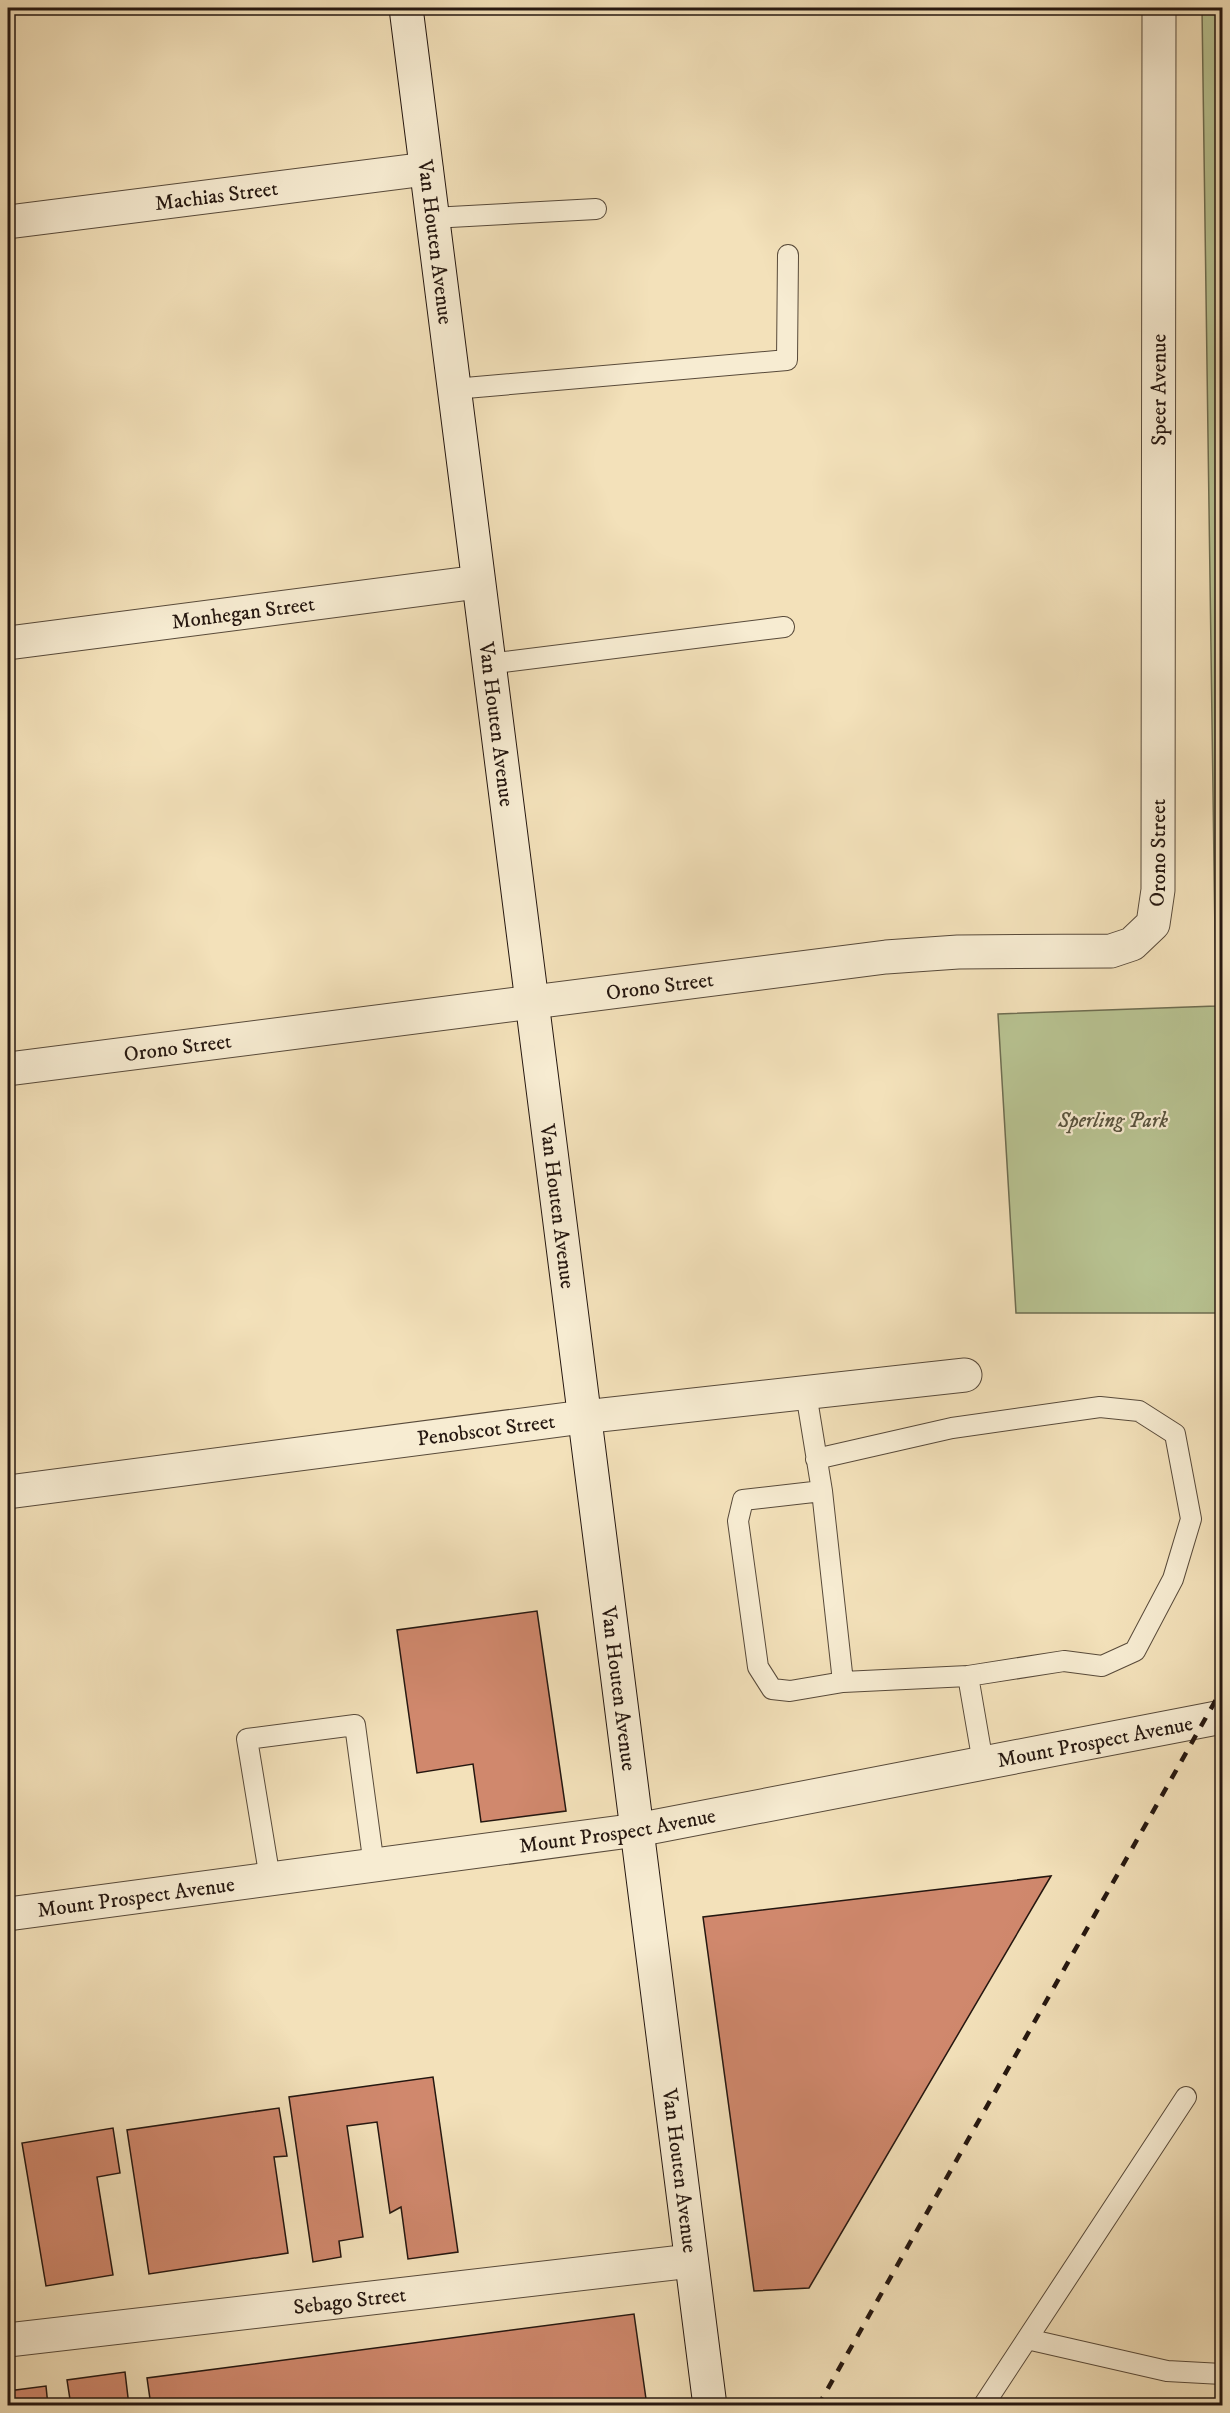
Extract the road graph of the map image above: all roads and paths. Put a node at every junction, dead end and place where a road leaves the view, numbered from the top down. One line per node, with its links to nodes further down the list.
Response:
1 (406, 8): 3 (street, Van Houten Avenue)
2 (1159, 8): 13 (street, Speer Avenue)
3 (426, 169): 5 (street, Van Houten Avenue); 6 (street, Machias Street)
4 (596, 209): 5 (lane)
5 (432, 218): 8 (street, Van Houten Avenue)
6 (8, 222)
7 (788, 255): 8 (lane)
8 (454, 389): 9 (street, Van Houten Avenue)
9 (478, 582): 11 (street, Monhegan Street); 12 (street, Van Houten Avenue)
10 (784, 627): 12 (lane)
11 (8, 644)
12 (488, 664): 14 (street, Van Houten Avenue)
13 (1158, 771): 14 (street, Orono Street)
14 (531, 1002): 15 (street, Orono Street); 18 (street, Van Houten Avenue)
15 (8, 1070)
16 (965, 1375): 17 (street, Penobscot Street)
17 (806, 1393): 18 (street, Penobscot Street); 19 (lane)
18 (583, 1417): 21 (street, Penobscot Street); 26 (street, Van Houten Avenue)
19 (816, 1458): 20 (lane); 22 (lane)
20 (822, 1491): 23 (lane); 23 (lane)
21 (8, 1492)
22 (968, 1676): 23 (lane); 25 (lane)
23 (843, 1682)
24 (1222, 1717): 25 (street, Mount Prospect Avenue)
25 (984, 1763): 26 (street, Mount Prospect Avenue)
26 (637, 1830): 27 (street, Mount Prospect Avenue); 31 (street, Van Houten Avenue)
27 (374, 1866): 28 (street, Mount Prospect Avenue); 28 (lane)
28 (270, 1880): 29 (street, Mount Prospect Avenue)
29 (8, 1914)
30 (1186, 2097): 32 (lane)
31 (691, 2261): 33 (street, Sebago Street); 35 (street, Van Houten Avenue)
32 (1027, 2339): 34 (lane); 36 (lane)
33 (8, 2340)
34 (1222, 2373)
35 (710, 2406)
36 (983, 2406)

